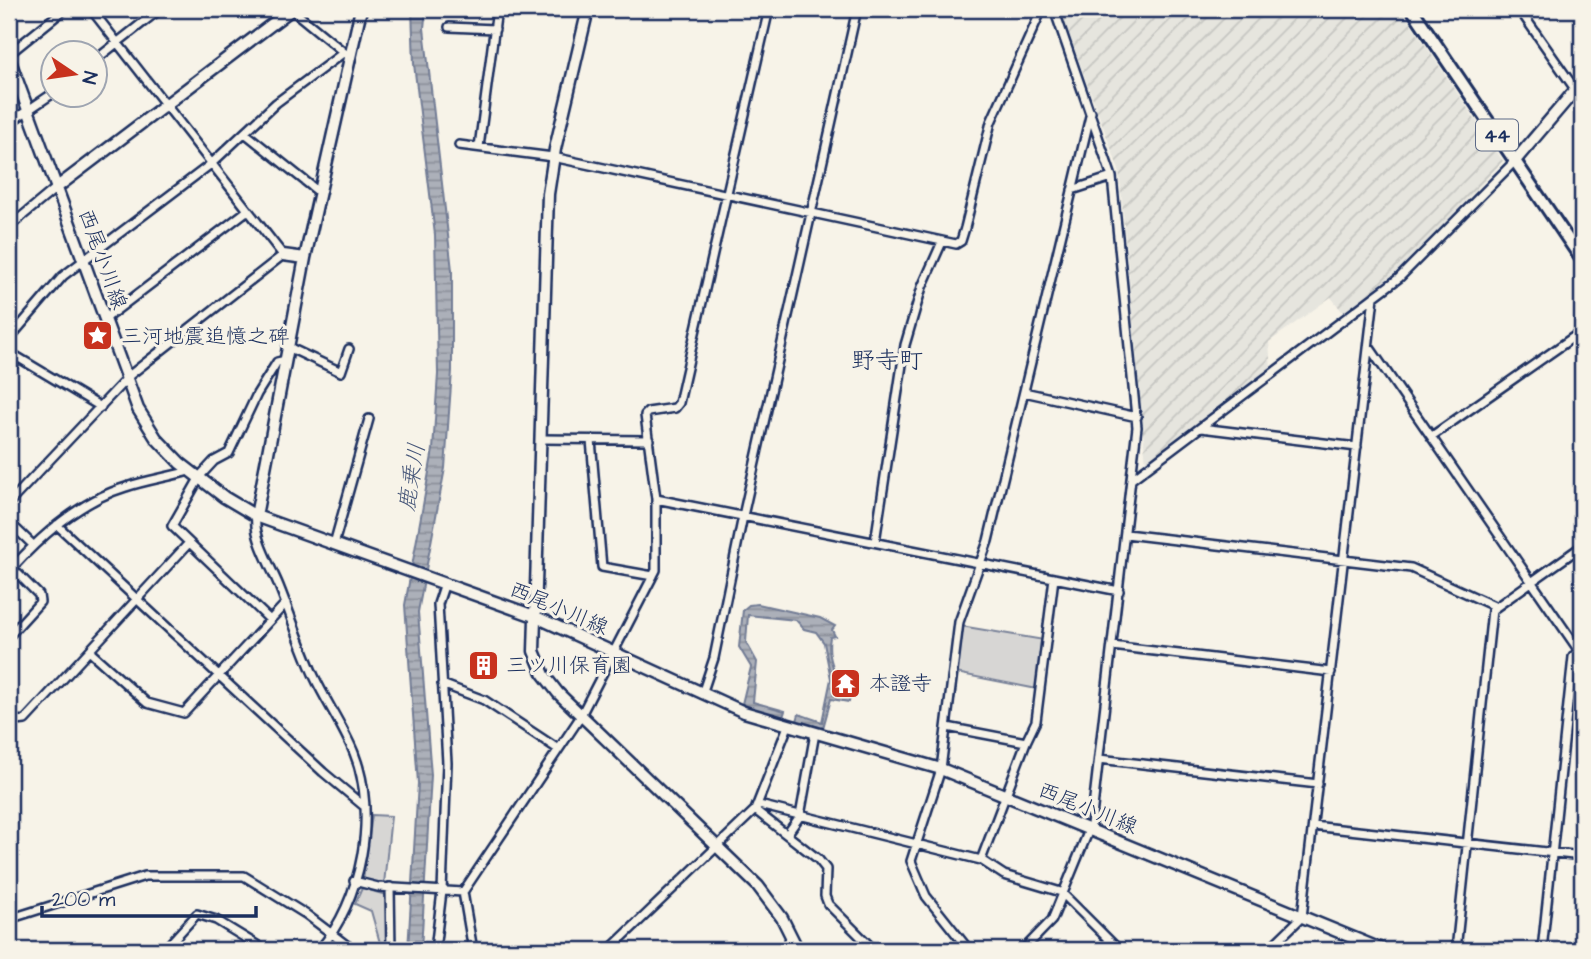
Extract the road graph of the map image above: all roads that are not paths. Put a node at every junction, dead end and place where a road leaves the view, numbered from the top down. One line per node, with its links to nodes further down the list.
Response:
1 (65, 9): 19 (street)
2 (91, 9): 16 (street)
3 (160, 9): 16 (street)
4 (292, 9): 18 (street); 23 (street)
5 (361, 9): 18 (street)
6 (497, 9): 15 (street)
7 (588, 9): 30 (street)
8 (769, 9): 37 (street)
9 (857, 9): 39 (street)
10 (1042, 9): 41 (street)
11 (1054, 9): 24 (street)
12 (1412, 9): 31 (main road, 44)
13 (1519, 9): 20 (street)
14 (449, 27): 15 (street)
15 (495, 29): 29 (street)
16 (118, 43): 17 (street); 23 (street)
17 (108, 50)
18 (346, 54): 27 (street); 36 (street)
19 (9, 56): 25 (street, 西尾小川線)
20 (1579, 86): 21 (street); 31 (street)
21 (1582, 99)
22 (38, 105): 25 (street)
23 (165, 105): 32 (street); 34 (street)
24 (1091, 111): 33 (street); 35 (street)
25 (29, 112): 26 (street); 34 (street, 西尾小川線)
26 (9, 123)
27 (245, 133): 32 (street); 36 (street)
28 (458, 145): 29 (street)
29 (479, 147): 30 (street)
30 (553, 157): 37 (street); 64 (street)
31 (1514, 162): 44 (main road, 44); 46 (street)
32 (211, 164): 38 (street); 45 (street)
33 (1112, 177): 35 (street); 60 (street)
34 (56, 188): 40 (street); 45 (street, 西尾小川線)
35 (1072, 190): 58 (street)
36 (320, 193): 43 (street)
37 (725, 194): 39 (street); 66 (street)
38 (248, 211): 42 (street); 47 (street)
39 (810, 212): 41 (street); 74 (street)
40 (9, 227)
41 (942, 242): 78 (street)
42 (283, 255): 43 (street); 57 (street)
43 (305, 258): 50 (street)
44 (1582, 260)
45 (84, 263): 47 (street, 西尾小川線); 49 (street)
46 (1374, 297): 51 (street); 62 (street)
47 (105, 319): 57 (street, 西尾小川線)
48 (1582, 331): 63 (street)
49 (9, 339)
50 (288, 347): 52 (street); 55 (street)
51 (1369, 348): 63 (street); 67 (street)
52 (349, 349)
53 (9, 352): 54 (street)
54 (17, 357): 56 (street); 59 (street)
55 (286, 360): 69 (street); 73 (street)
56 (9, 374)
57 (127, 380): 59 (street); 68 (street, 西尾小川線)
58 (1024, 392): 60 (street); 84 (street)
59 (101, 407): 72 (street)
60 (1137, 417): 70 (street)
61 (369, 419): 80 (street)
62 (1201, 428): 67 (street); 70 (street)
63 (1432, 436): 88 (street)
64 (540, 439): 65 (street); 94 (street)
65 (591, 440): 66 (street); 86 (street)
66 (649, 440): 71 (street)
67 (1357, 447): 83 (street)
68 (190, 471): 69 (street, 西尾小川線); 76 (street)
69 (199, 479): 73 (street, 西尾小川線); 79 (street)
70 (1132, 479): 77 (street)
71 (656, 499): 74 (street); 86 (street)
72 (9, 503)
73 (256, 516): 80 (street, 西尾小川線); 92 (street)
74 (743, 516): 78 (street); 104 (street)
75 (9, 522): 81 (street)
76 (57, 525): 81 (street); 91 (street)
77 (1126, 534): 83 (street); 90 (street)
78 (875, 542): 84 (street)
79 (188, 543): 91 (street); 95 (street)
80 (334, 544): 89 (street, 西尾小川線)
81 (33, 545): 85 (street)
82 (1582, 546): 88 (street)
83 (1344, 559): 93 (street); 101 (street)
84 (982, 565): 87 (street); 108 (street)
85 (10, 570): 96 (street)
86 (653, 576): 99 (street)
87 (1054, 578): 90 (street); 110 (street)
88 (1532, 581): 93 (street); 100 (street)
89 (442, 582): 94 (street, 西尾小川線); 103 (street)
90 (1119, 591): 97 (street)
91 (136, 599): 98 (street); 102 (street)
92 (286, 604): 95 (street); 116 (street)
93 (1494, 606): 123 (street)
94 (534, 616): 99 (street, 西尾小川線); 106 (street)
95 (270, 620): 102 (street)
96 (9, 636)
97 (1112, 646): 101 (street); 112 (street)
98 (89, 651): 102 (street); 105 (street)
99 (613, 652): 104 (street, 西尾小川線); 106 (street)
100 (1580, 652): 125 (street)
101 (1331, 672): 114 (street)
102 (219, 675): 116 (street)
103 (442, 684): 111 (street); 130 (street)
104 (702, 694): 107 (street, 西尾小川線)
105 (9, 713)
106 (581, 713): 111 (street); 124 (street)
107 (789, 726): 109 (street, 西尾小川線); 117 (street)
108 (947, 727): 110 (street); 113 (street)
109 (815, 733): 113 (street, 西尾小川線); 118 (street)
110 (1026, 742): 115 (street)
111 (558, 749): 131 (street)
112 (1099, 759): 114 (street); 120 (street)
113 (941, 769): 115 (street, 西尾小川線); 122 (street)
114 (1318, 784): 119 (street)
115 (1006, 795): 120 (street, 西尾小川線); 127 (street)
116 (365, 807): 128 (street)
117 (757, 807): 118 (street); 121 (street); 124 (street)
118 (800, 816): 121 (street); 122 (street)
119 (1313, 827): 123 (street); 133 (street)
120 (1089, 830): 132 (street); 133 (street, 西尾小川線)
121 (788, 833): 147 (street)
122 (915, 844): 127 (street); 148 (street)
123 (1467, 844): 125 (street); 153 (street)
124 (717, 846): 136 (street); 144 (street)
125 (1551, 853): 126 (street); 154 (street)
126 (1582, 856)
127 (981, 860): 132 (street)
128 (354, 881): 129 (street); 135 (street)
129 (393, 887): 130 (street); 141 (street)
130 (440, 890): 131 (street); 142 (street)
131 (463, 892): 143 (street)
132 (1063, 894): 149 (street); 150 (street)
133 (1302, 917): 151 (street); 152 (street, 西尾小川線)
134 (9, 919): 135 (street)
135 (332, 935): 139 (street); 140 (street)
136 (792, 935): 145 (street); 146 (street)
137 (164, 950): 138 (street)
138 (265, 950)
139 (319, 950)
140 (353, 950)
141 (391, 950)
142 (435, 950)
143 (473, 950)
144 (609, 950)
145 (785, 950)
146 (798, 950)
147 (874, 950)
148 (969, 950)
149 (1023, 950)
150 (1119, 950)
151 (1268, 950)
152 (1383, 950)
153 (1456, 950)
154 (1542, 950)

